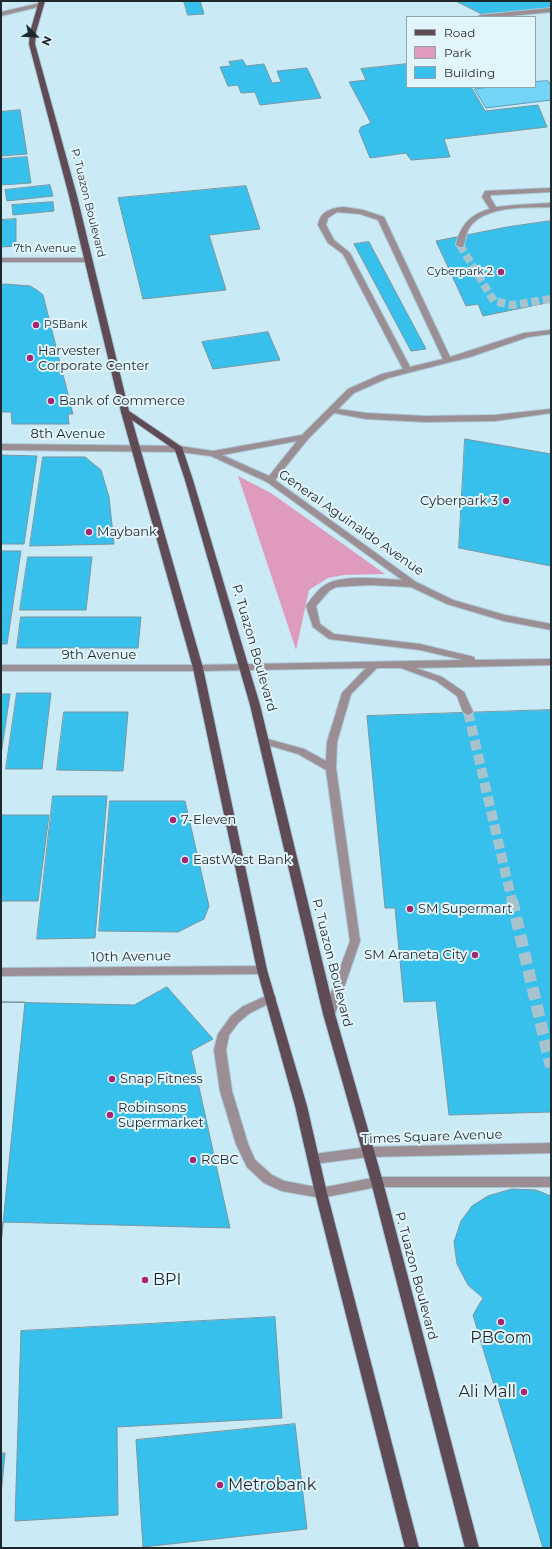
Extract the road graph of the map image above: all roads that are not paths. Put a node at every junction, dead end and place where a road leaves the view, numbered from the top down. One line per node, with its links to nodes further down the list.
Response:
1 (41, 3): 3 (street); 10 (main road, P. Tuazon Boulevard)
2 (551, 10): 4 (street)
3 (1, 14)
4 (490, 16)
5 (551, 190): 7 (street)
6 (551, 205): 7 (street)
7 (494, 210): 8 (street)
8 (460, 245)
9 (1, 260): 10 (street, 7th Avenue)
10 (88, 260): 16 (main road, P. Tuazon Boulevard)
11 (551, 332): 12 (street)
12 (447, 359): 13 (street); 13 (street)
13 (408, 371): 14 (street)
14 (331, 410): 15 (street); 17 (street)
15 (551, 411)
16 (125, 412): 19 (main road, P. Tuazon Boulevard); 20 (main road)
17 (305, 437): 21 (street); 22 (street)
18 (1, 447): 19 (street, 8th Avenue)
19 (136, 448): 20 (street, General Aguinaldo Avenue); 31 (main road, P. Tuazon Boulevard)
20 (179, 449): 21 (street, General Aguinaldo Avenue); 29 (main road, P. Tuazon Boulevard)
21 (213, 454): 22 (street, General Aguinaldo Avenue)
22 (270, 480): 23 (street, General Aguinaldo Avenue)
23 (412, 584): 24 (street, General Aguinaldo Avenue); 26 (street)
24 (551, 627)
25 (551, 662): 26 (street)
26 (488, 663): 27 (street)
27 (397, 664): 28 (street); 32 (street)
28 (375, 665): 29 (street); 34 (street)
29 (245, 667): 31 (street); 33 (main road, P. Tuazon Boulevard)
30 (1, 668): 31 (street, 9th Avenue)
31 (198, 668): 35 (main road, P. Tuazon Boulevard)
32 (468, 712)
33 (264, 741): 34 (street); 38 (main road, P. Tuazon Boulevard)
34 (331, 768): 38 (street)
35 (262, 970): 36 (street, 10th Avenue); 37 (main road, P. Tuazon Boulevard)
36 (1, 972)
37 (270, 998): 41 (main road, P. Tuazon Boulevard); 44 (street)
38 (329, 1014): 40 (main road, P. Tuazon Boulevard)
39 (551, 1148): 40 (street, Times Square Avenue)
40 (368, 1152): 41 (street, Times Square Avenue); 42 (main road, P. Tuazon Boulevard)
41 (314, 1159): 44 (main road, P. Tuazon Boulevard)
42 (377, 1182): 43 (street); 44 (street); 46 (main road, P. Tuazon Boulevard)
43 (551, 1182)
44 (321, 1192): 45 (main road, P. Tuazon Boulevard)
45 (412, 1548)
46 (472, 1548)

